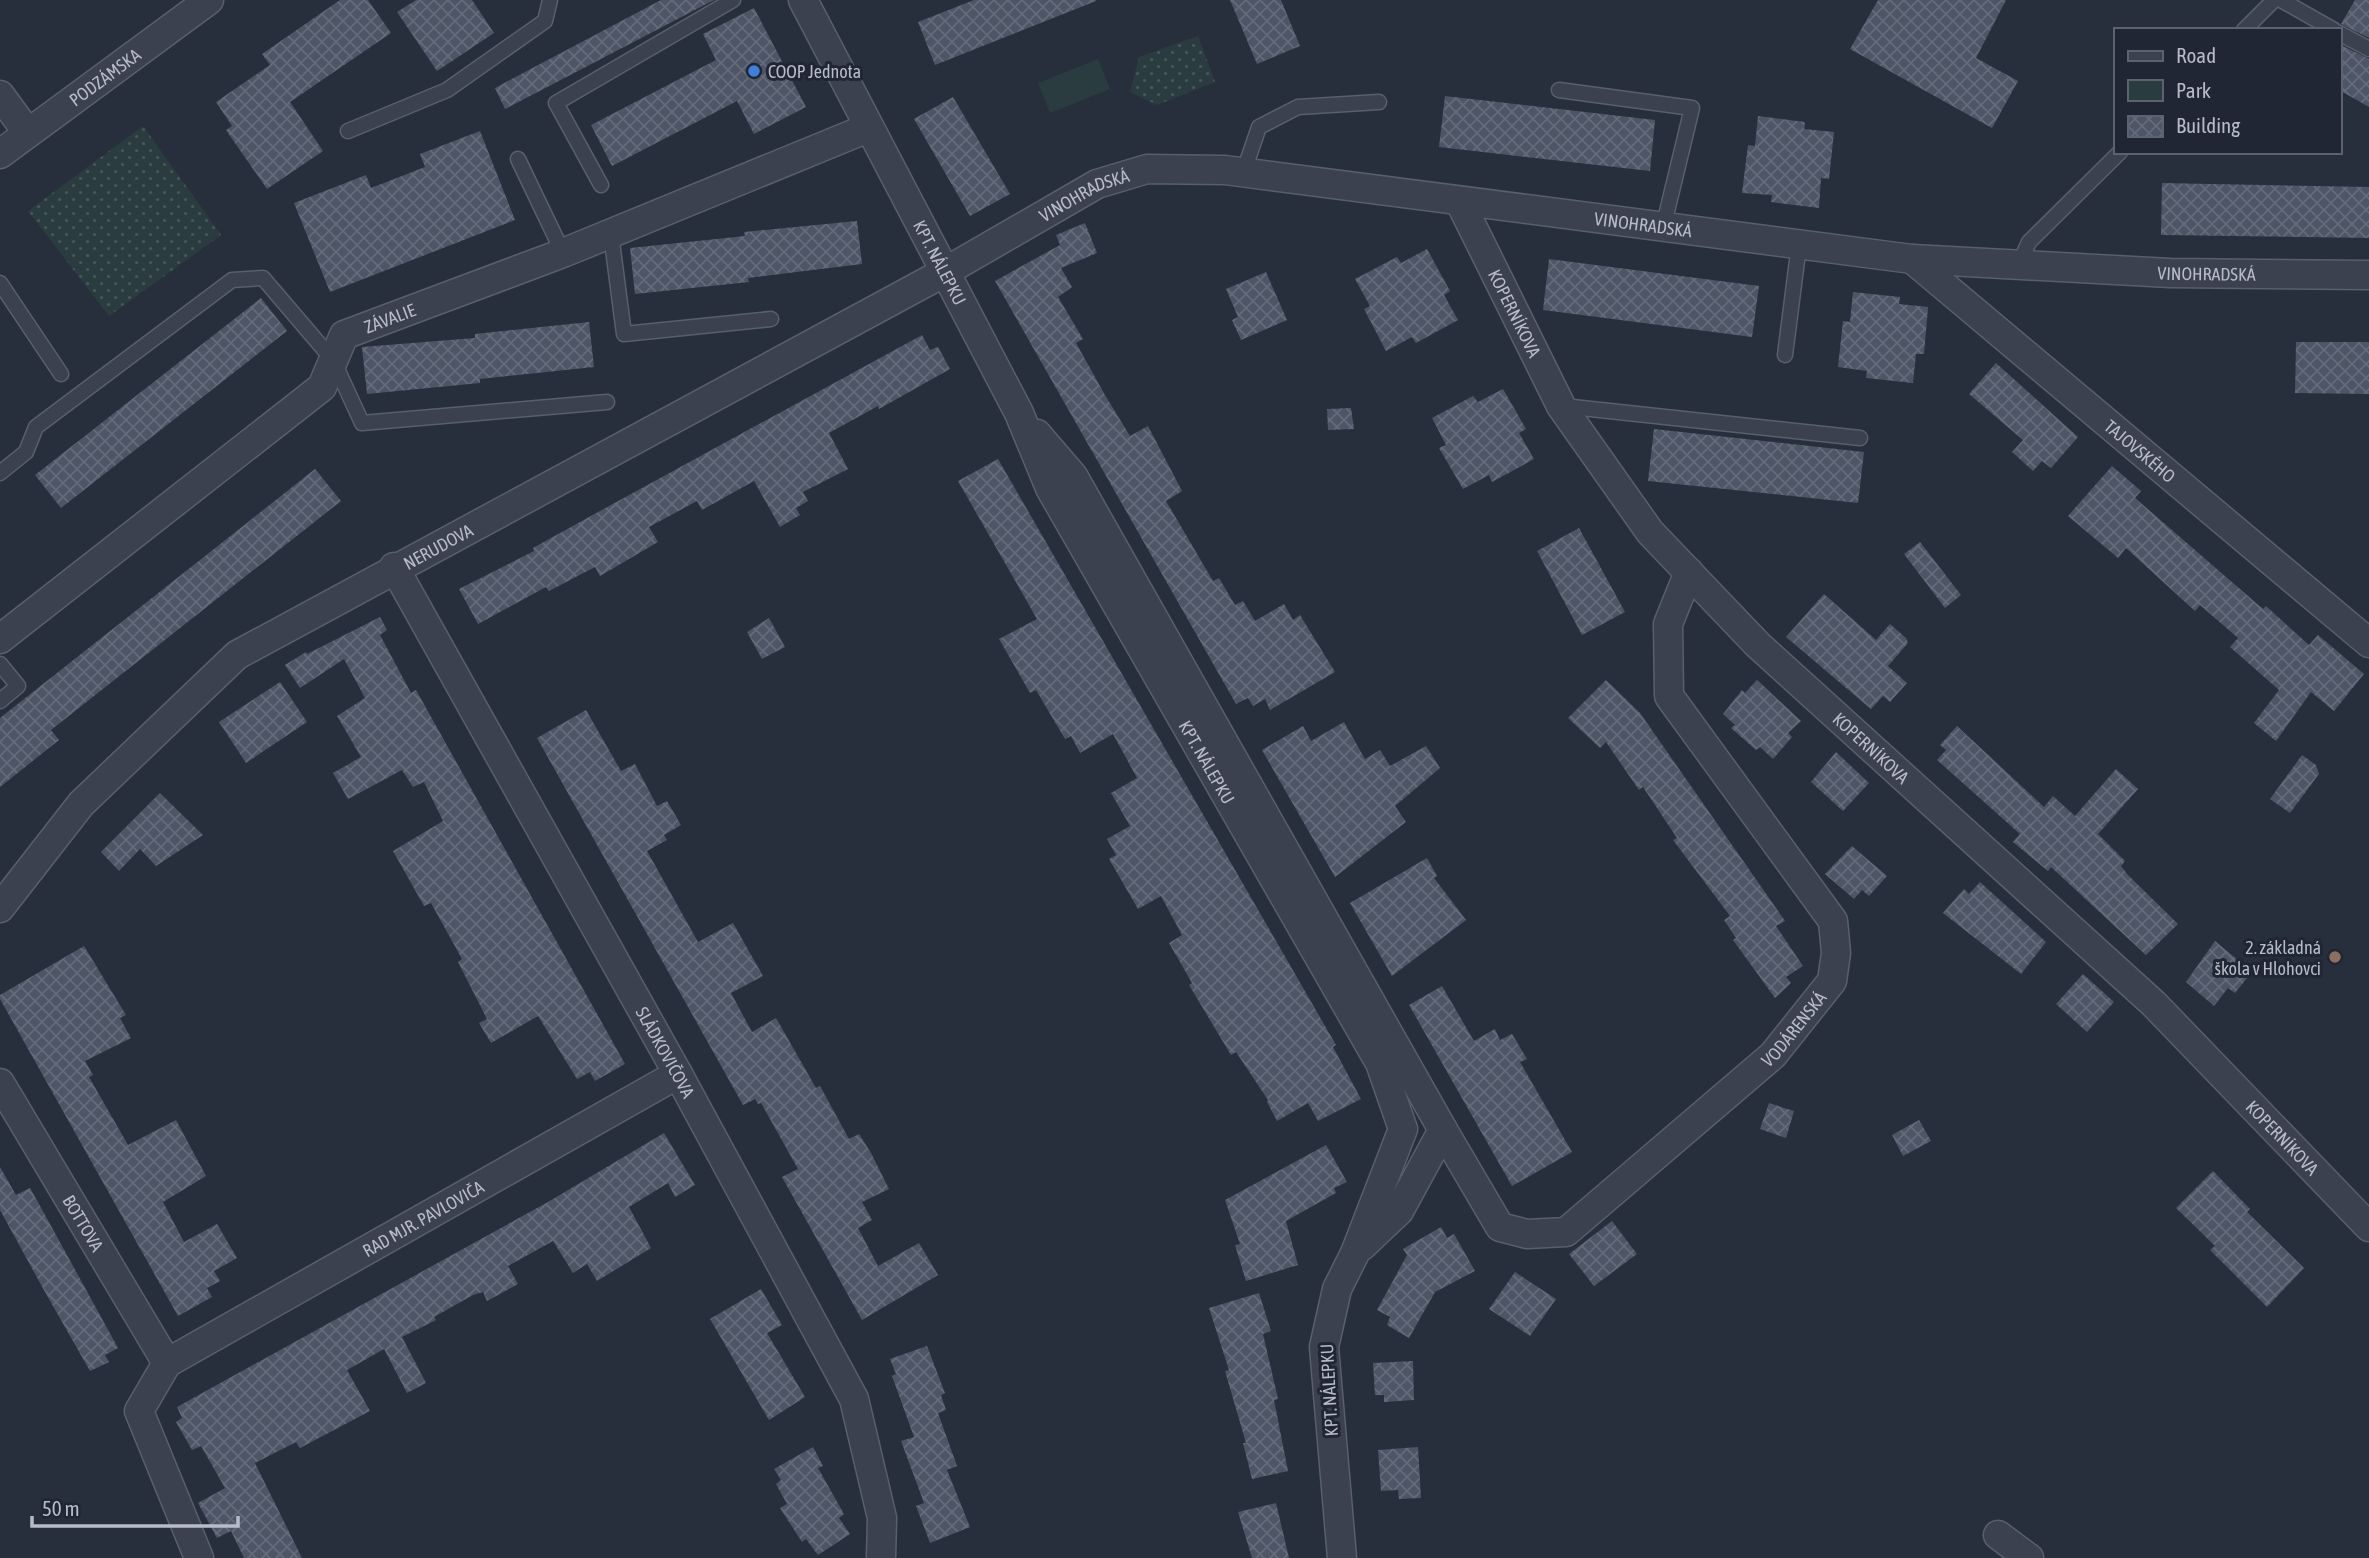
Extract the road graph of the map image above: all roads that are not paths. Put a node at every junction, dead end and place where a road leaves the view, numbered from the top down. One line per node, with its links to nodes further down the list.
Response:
1 (209, 0): 16 (street, PODZÁMSKA)
2 (550, 0): 15 (lane)
3 (733, 0): 21 (lane)
4 (2274, 0): 7 (lane)
5 (2281, 0): 8 (lane)
6 (812, 2): 14 (street, KPT. NÁLEPKU)
7 (2246, 28)
8 (2330, 28)
9 (2341, 34): 10 (lane)
10 (2369, 49)
11 (1559, 90): 23 (lane)
12 (0, 95): 16 (street)
13 (1379, 102): 20 (lane)
14 (868, 128): 24 (street, ZÁVALIE); 29 (street, KPT. NÁLEPKU)
15 (348, 131)
16 (27, 132): 17 (street, PODZÁMSKA)
17 (0, 154)
18 (2118, 154): 28 (lane)
19 (518, 159): 26 (lane)
20 (1247, 172): 22 (street, VINOHRADSKÁ); 29 (street, VINOHRADSKÁ)
21 (601, 185)
22 (1460, 202): 23 (street, VINOHRADSKÁ); 37 (street, KOPERNÍKOVA)
23 (1663, 228): 25 (street, VINOHRADSKÁ)
24 (611, 234): 26 (street, ZÁVALIE); 32 (lane)
25 (1799, 245): 27 (street, VINOHRADSKÁ); 33 (lane)
26 (564, 253): 34 (street, ZÁVALIE)
27 (1912, 259): 28 (street, VINOHRADSKÁ); 44 (street, TAJOVSKÉHO)
28 (2018, 266): 30 (street, VINOHRADSKÁ)
29 (943, 273): 38 (street, KPT. NÁLEPKU); 41 (street, NERUDOVA)
30 (2369, 275)
31 (0, 283): 35 (lane)
32 (771, 319)
33 (1785, 355)
34 (333, 360): 36 (lane); 40 (lane); 43 (street, ZÁVALIE)
35 (61, 374)
36 (607, 402)
37 (1561, 406): 39 (lane); 42 (street, KOPERNÍKOVA)
38 (1019, 413): 50 (street); 52 (street, KPT. NÁLEPKU)
39 (1860, 438)
40 (0, 473)
41 (394, 567): 47 (street, NERUDOVA); 48 (street, SLÁDKOVIČOVA)
42 (1689, 572): 50 (street, VODÁRENSKÁ); 51 (street, KOPERNÍKOVA)
43 (0, 639)
44 (2369, 643)
45 (0, 664): 46 (lane)
46 (0, 701)
47 (0, 908)
48 (678, 1074): 53 (street, RAD MJR. PAVLOVIČA); 56 (street, SLÁDKOVIČOVA)
49 (0, 1083): 53 (street, BOTTOVA)
50 (1443, 1130): 52 (street)
51 (2369, 1227)
52 (1355, 1253): 57 (street, KPT. NÁLEPKU)
53 (167, 1363): 55 (street)
54 (1998, 1535): 58 (street)
55 (199, 1558)
56 (881, 1558)
57 (1342, 1558)
58 (2029, 1558)

